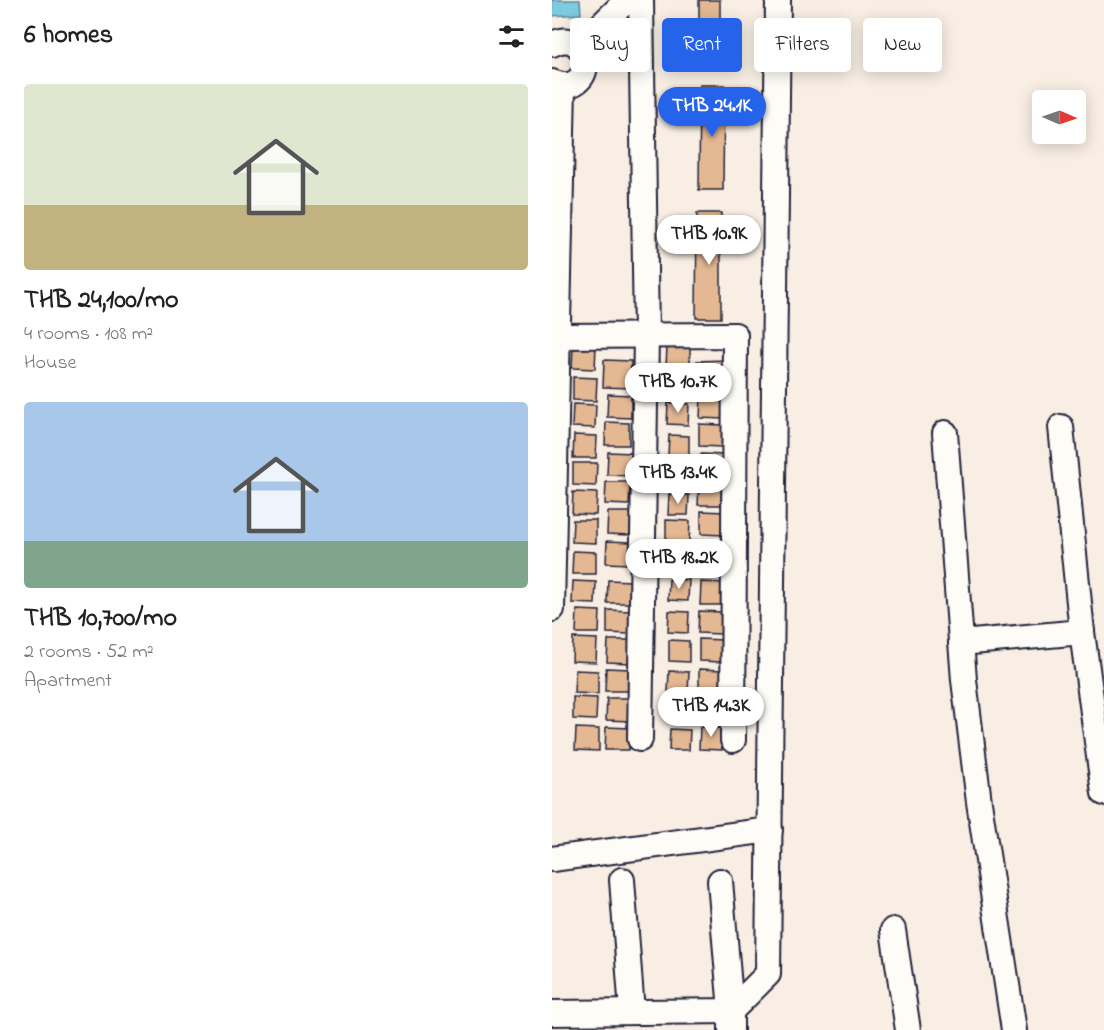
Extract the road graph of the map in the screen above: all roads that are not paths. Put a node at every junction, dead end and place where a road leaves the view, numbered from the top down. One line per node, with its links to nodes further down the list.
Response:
1 (627, 0): 4 (street)
2 (641, 0): 9 (street)
3 (778, 0): 19 (street)
4 (609, 18)
5 (570, 43): 6 (street)
6 (552, 44)
7 (584, 72): 8 (street)
8 (558, 84): 10 (street)
9 (646, 335): 10 (street); 16 (street); 17 (street)
10 (555, 336): 13 (street)
11 (1061, 427): 14 (street)
12 (945, 432): 15 (street)
13 (552, 609)
14 (1082, 632): 15 (street); 18 (street)
15 (961, 643): 28 (street)
16 (640, 739)
17 (733, 740)
18 (1104, 793)
19 (770, 830): 20 (street); 26 (street)
20 (552, 859)
21 (622, 880): 25 (street)
22 (720, 881): 26 (street)
23 (893, 930): 27 (street)
24 (552, 1013): 25 (street)
25 (640, 1018): 26 (street)
26 (731, 1021)
27 (908, 1030)
28 (1014, 1030)

